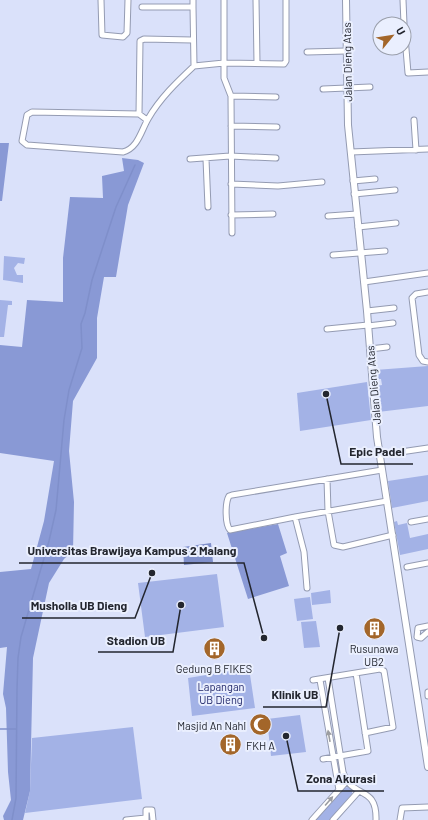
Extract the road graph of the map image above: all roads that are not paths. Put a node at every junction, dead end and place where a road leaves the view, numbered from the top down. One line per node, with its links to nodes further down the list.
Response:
1 (101, 0): 2 (street)
2 (128, 0)
3 (193, 0): 10 (street)
4 (224, 0): 16 (street)
5 (256, 0): 17 (street)
6 (286, 0): 17 (street)
7 (346, 0): 13 (street, Jalan Dieng Atas)
8 (403, 0): 11 (street)
9 (142, 7): 10 (street)
10 (194, 7): 12 (street)
11 (404, 16)
12 (192, 40): 18 (street); 25 (street)
13 (346, 51): 14 (street); 21 (street, Jalan Dieng Atas)
14 (307, 52)
15 (407, 56): 19 (street)
16 (224, 63): 17 (street); 18 (street); 23 (street)
17 (257, 63)
18 (194, 66): 26 (street)
19 (428, 72)
20 (370, 87): 21 (street)
21 (346, 88): 22 (street); 32 (street, Jalan Dieng Atas)
22 (323, 89)
23 (231, 96): 24 (street); 28 (street)
24 (276, 97)
25 (139, 114): 26 (street); 26 (street)
26 (147, 120)
27 (414, 120): 31 (street)
28 (231, 126): 29 (street); 33 (street)
29 (277, 127)
30 (428, 149): 31 (street)
31 (416, 150): 32 (street)
32 (351, 152): 38 (street, Jalan Dieng Atas)
33 (230, 156): 34 (street); 36 (street); 40 (street)
34 (276, 158)
35 (190, 159): 36 (street)
36 (206, 159): 43 (street)
37 (375, 179): 38 (street)
38 (353, 181): 42 (street, Jalan Dieng Atas)
39 (322, 182): 40 (street)
40 (230, 184): 46 (street)
41 (395, 190): 42 (street)
42 (354, 194): 45 (street, Jalan Dieng Atas)
43 (208, 207)
44 (273, 214): 46 (street)
45 (357, 214): 47 (street); 49 (street, Jalan Dieng Atas)
46 (231, 215): 50 (street)
47 (328, 216)
48 (396, 223): 49 (street)
49 (358, 227): 52 (street, Jalan Dieng Atas)
50 (232, 233)
51 (385, 251): 52 (street)
52 (361, 252): 53 (street); 55 (street, Jalan Dieng Atas)
53 (333, 255)
54 (428, 273): 55 (street)
55 (364, 282): 58 (street, Jalan Dieng Atas)
56 (428, 292): 64 (street)
57 (394, 308): 58 (street)
58 (367, 311): 60 (street, Jalan Dieng Atas)
59 (393, 323): 60 (street)
60 (368, 325): 61 (street); 63 (street, Jalan Dieng Atas)
61 (327, 329)
62 (386, 347): 63 (street)
63 (370, 349): 66 (street, Jalan Dieng Atas)
64 (428, 362)
65 (428, 448): 66 (street)
66 (380, 455): 67 (street, Jalan Dieng Atas)
67 (382, 470): 68 (street); 69 (street, Jalan Dieng Atas)
68 (327, 479): 70 (street); 71 (street)
69 (387, 501): 70 (street); 74 (street, Jalan Dieng Atas)
70 (328, 511): 71 (street); 74 (street)
71 (295, 516): 77 (street)
72 (428, 519): 73 (street)
73 (411, 522)
74 (393, 535): 90 (street, Jalan Dieng Atas)
75 (428, 563): 76 (street)
76 (407, 567)
77 (307, 588)
78 (428, 626): 79 (street)
79 (428, 632)
80 (356, 673): 81 (street); 86 (street); 86 (street)
81 (328, 678): 83 (street); 87 (street)
82 (314, 680): 83 (street)
83 (320, 680): 88 (street, one-way to 83)
84 (428, 692): 85 (street)
85 (428, 696)
86 (366, 733): 87 (street)
87 (341, 756): 88 (street); 91 (street)
88 (333, 757): 89 (street); 92 (street)
89 (323, 759)
90 (428, 767)
91 (346, 782): 92 (street); 93 (street)
92 (338, 790): 98 (street, one-way to 92)
93 (359, 791): 99 (street); 100 (street)
94 (428, 807): 101 (street)
95 (146, 819): 96 (street); 97 (street)
96 (126, 820)
97 (153, 820)
98 (312, 820)
99 (333, 820)
100 (376, 820)
101 (400, 820)

